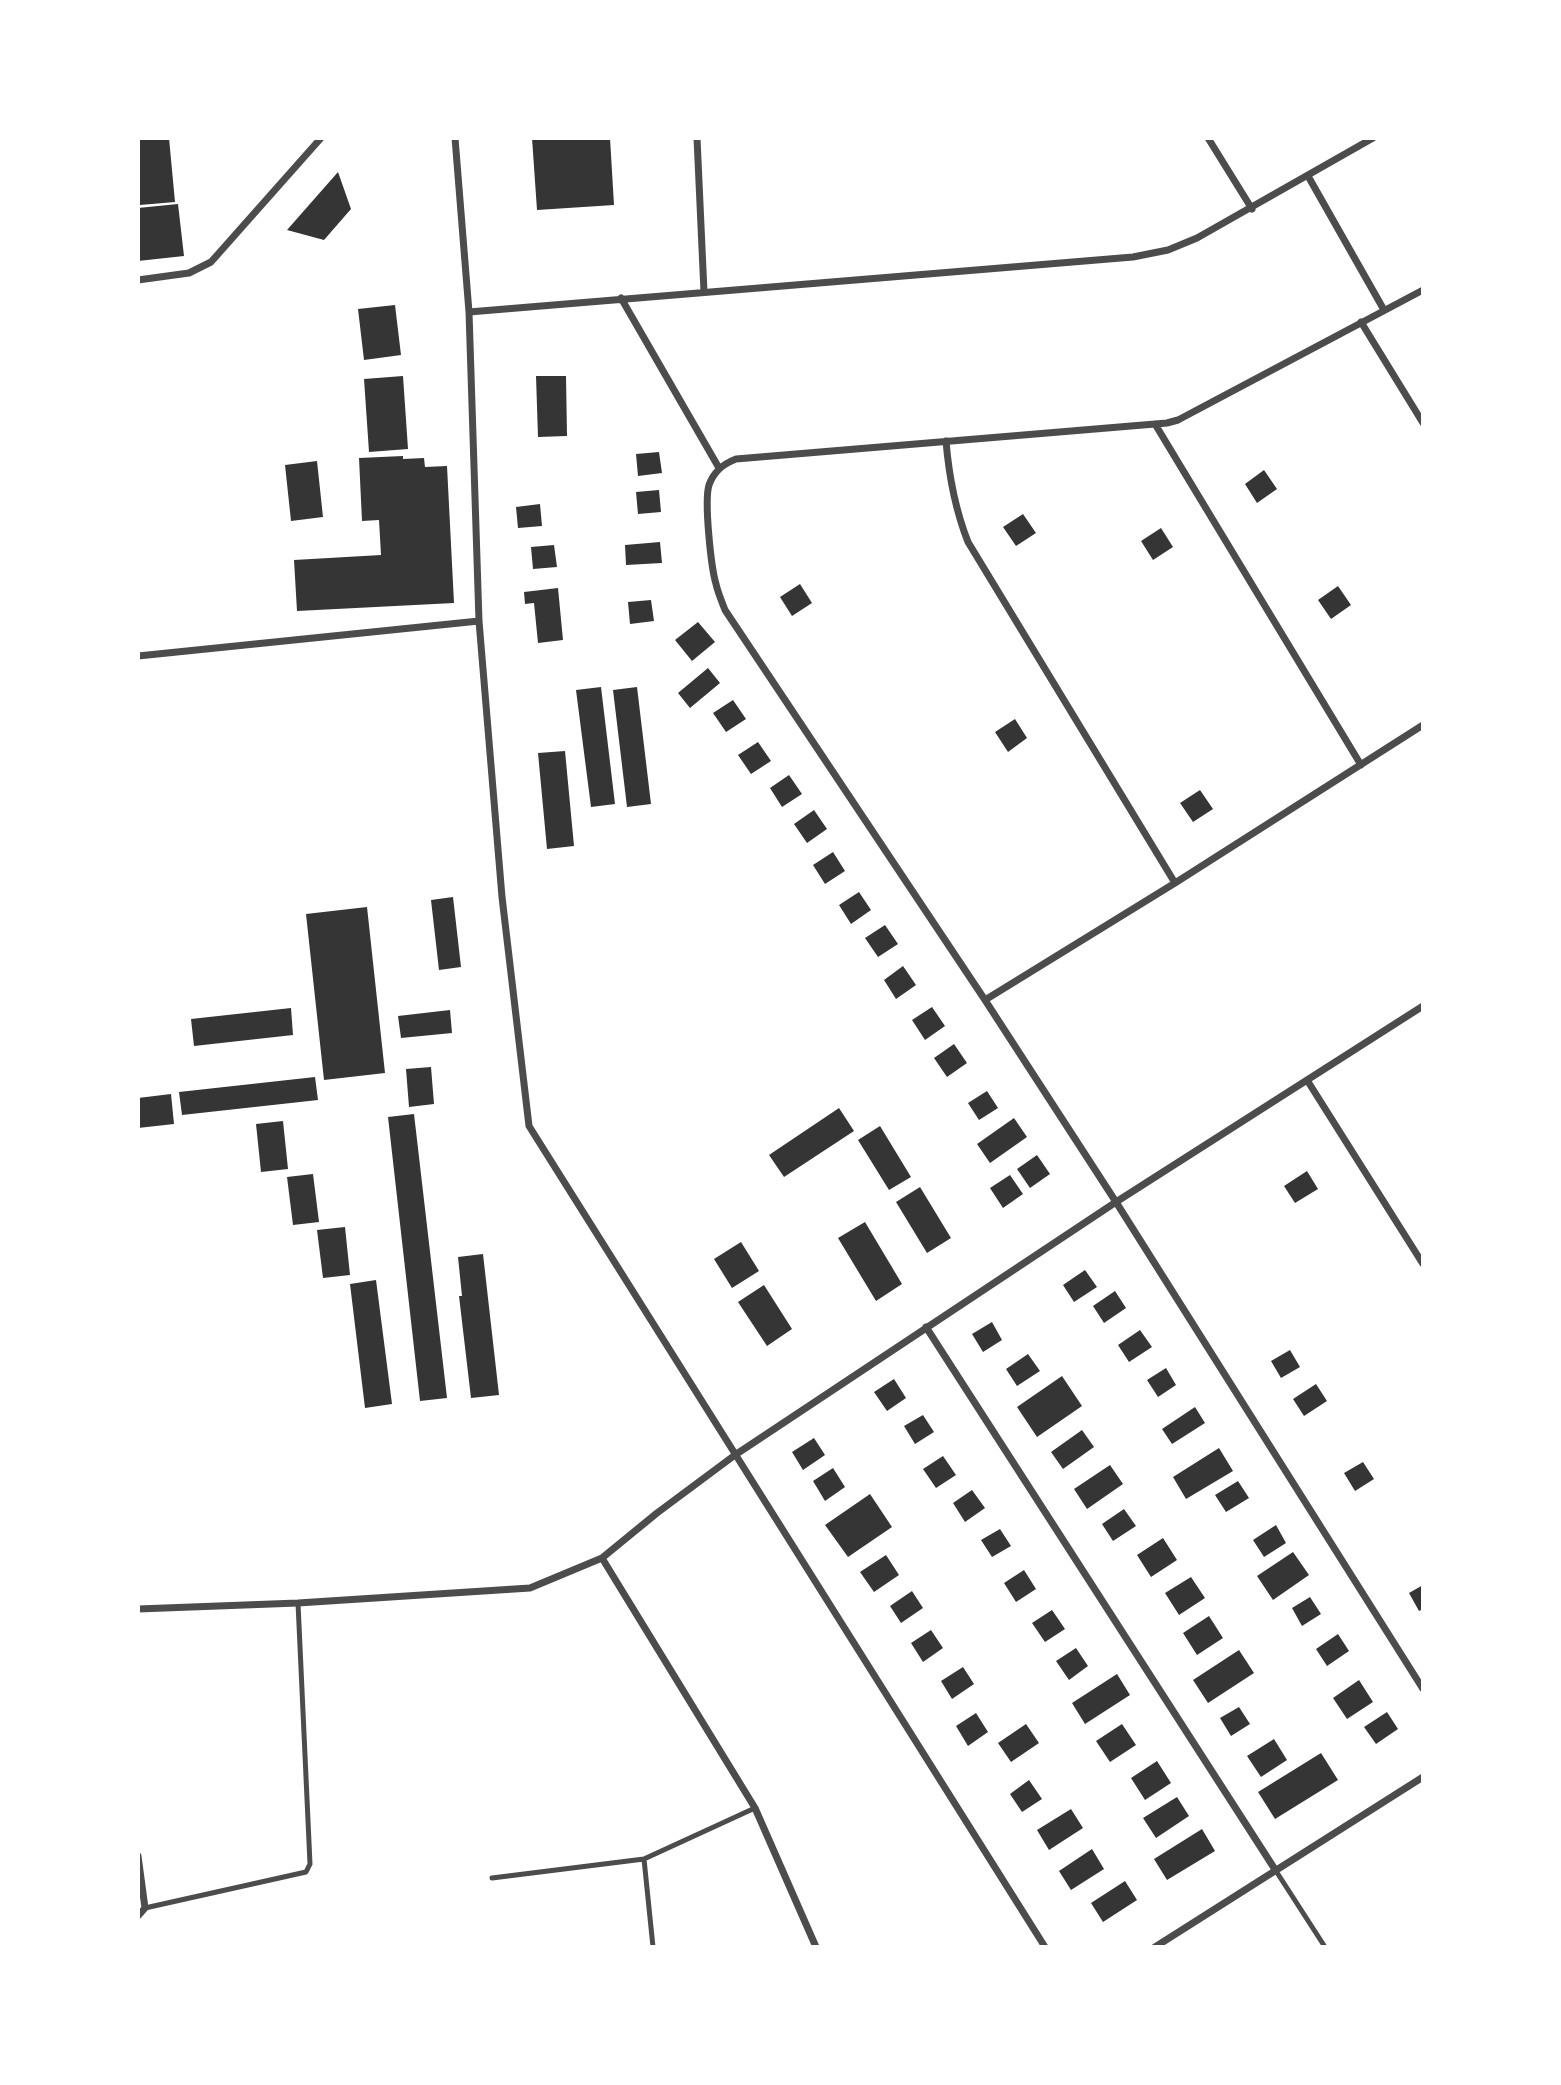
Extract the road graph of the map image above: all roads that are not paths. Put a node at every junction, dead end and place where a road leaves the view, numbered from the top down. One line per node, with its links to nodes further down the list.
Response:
1 (321, 138): 8 (street)
2 (455, 138): 13 (street)
3 (697, 138): 10 (street)
4 (1208, 138): 7 (street)
5 (1373, 138): 6 (street)
6 (1308, 176): 7 (street); 12 (street)
7 (1252, 209): 10 (street)
8 (138, 280)
9 (1423, 290): 12 (street)
10 (704, 292): 11 (street)
11 (621, 298): 13 (street); 18 (street)
12 (1384, 310): 14 (street)
13 (469, 312): 19 (street)
14 (1361, 322): 15 (street); 16 (street)
15 (1423, 423)
16 (1155, 424): 17 (street); 22 (street)
17 (947, 441): 18 (street); 23 (street)
18 (719, 468): 24 (street)
19 (479, 621): 20 (street); 30 (street)
20 (138, 656)
21 (1423, 725): 22 (street)
22 (1361, 765): 23 (street)
23 (1175, 883): 24 (street)
24 (985, 1000): 27 (street)
25 (1423, 1006): 26 (street)
26 (1307, 1080): 27 (street); 28 (street)
27 (1116, 1202): 29 (street); 34 (street)
28 (1423, 1264)
29 (926, 1327): 30 (street); 39 (street)
30 (734, 1455): 31 (street); 45 (street)
31 (602, 1558): 32 (street); 36 (street)
32 (298, 1603): 33 (street); 41 (lane)
33 (138, 1609)
34 (1423, 1689)
35 (1423, 1777): 39 (street)
36 (755, 1808): 38 (lane); 44 (street)
37 (138, 1856): 41 (street)
38 (644, 1859): 40 (lane); 43 (lane)
39 (1276, 1871): 46 (street); 47 (lane)
40 (492, 1878)
41 (145, 1908): 42 (street)
42 (138, 1916)
43 (653, 1947)
44 (816, 1947)
45 (1045, 1947)
46 (1155, 1947)
47 (1325, 1947)

